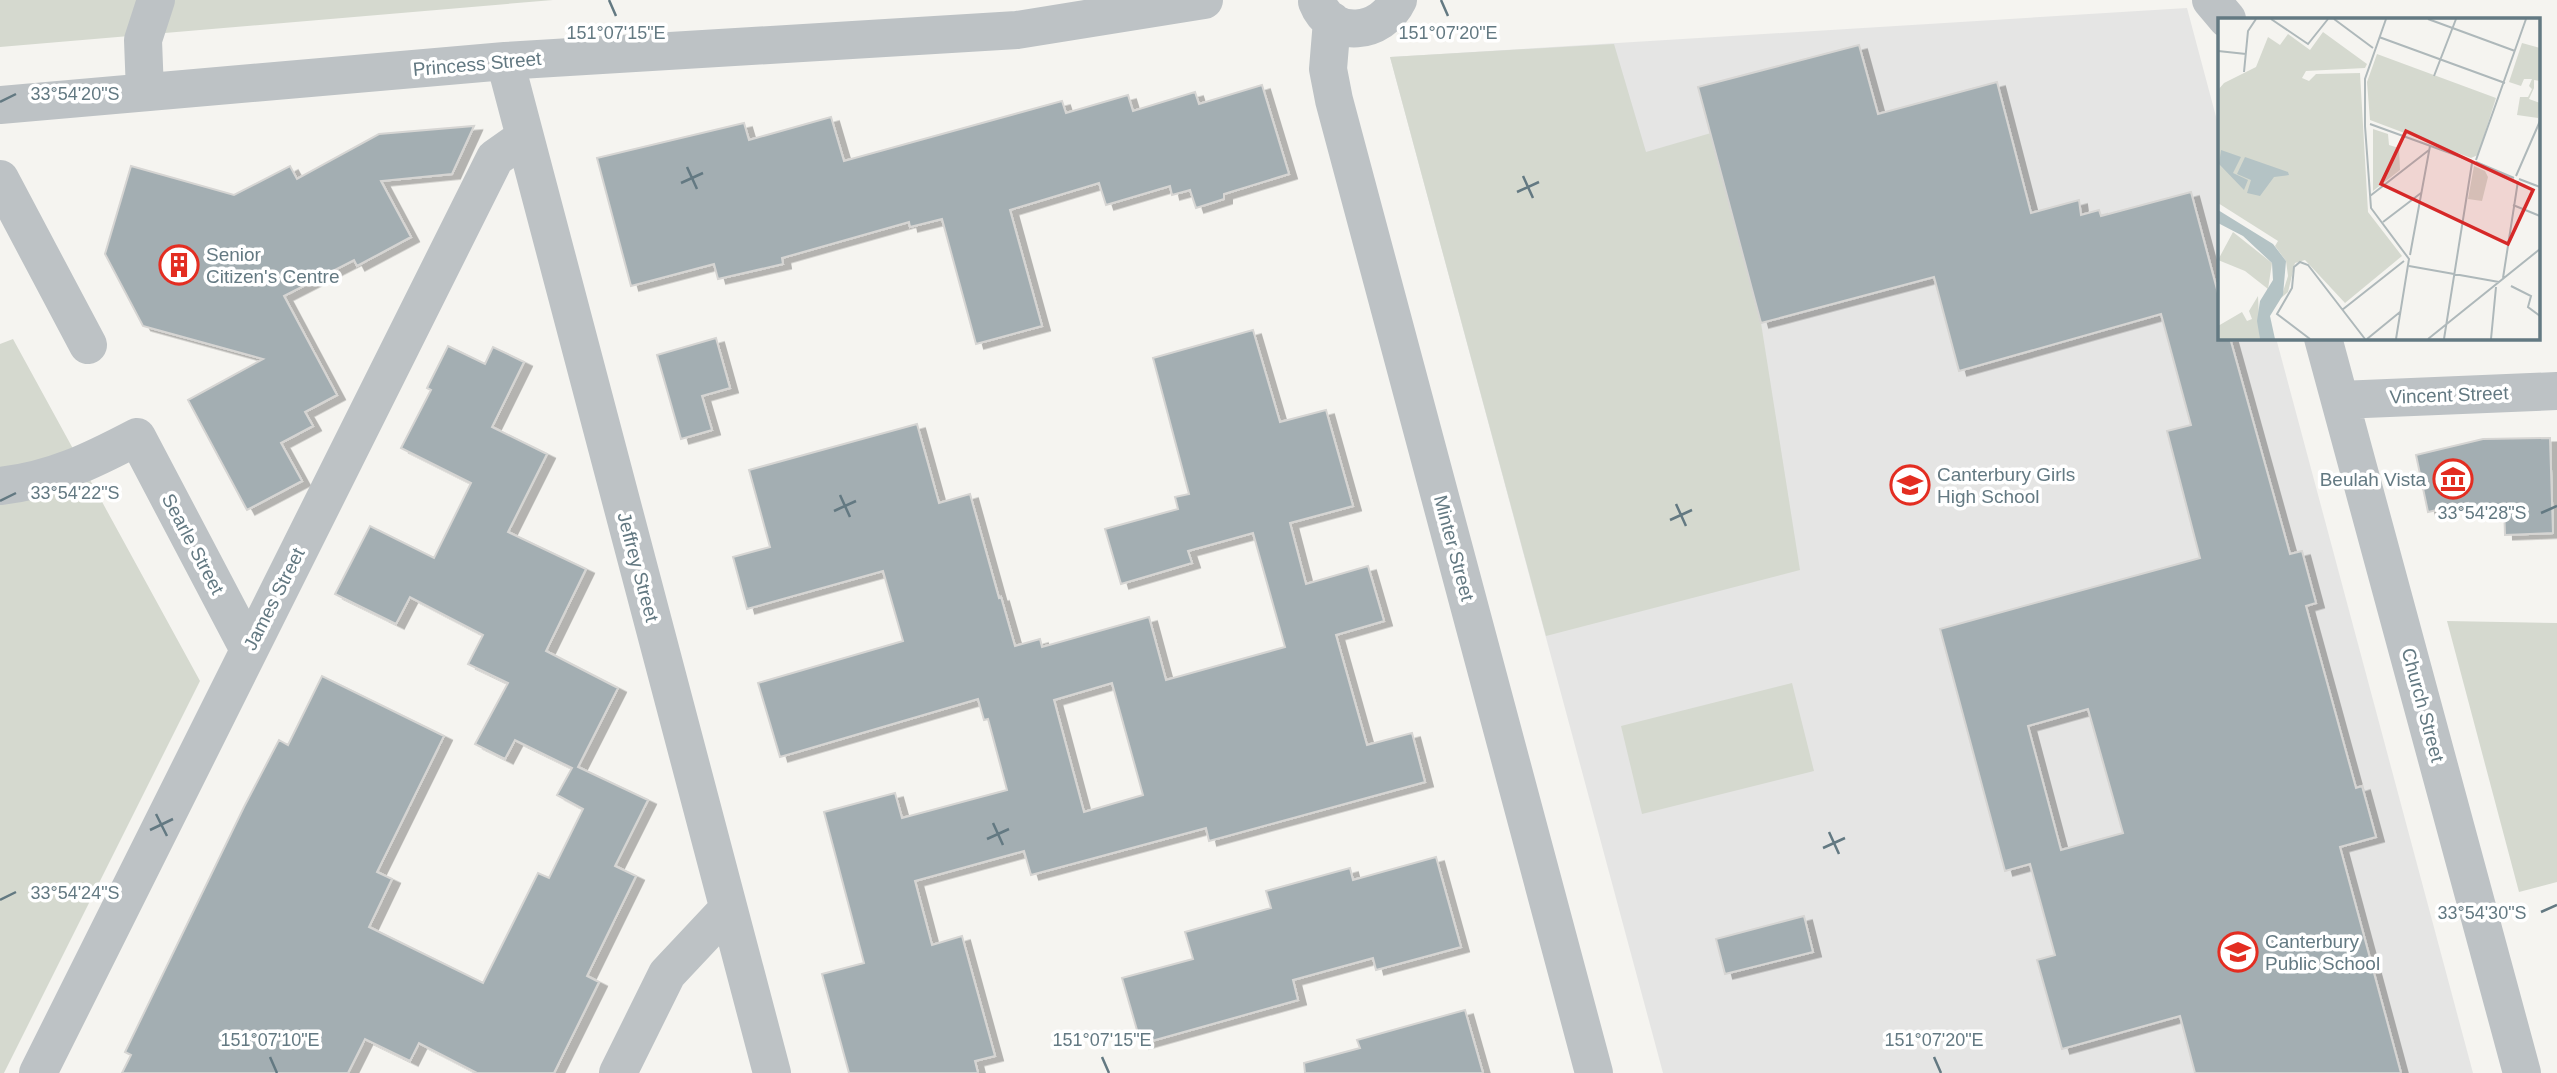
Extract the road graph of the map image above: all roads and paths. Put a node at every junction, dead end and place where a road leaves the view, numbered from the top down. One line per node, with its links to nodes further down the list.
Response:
1 (156, 0): 10 (street)
2 (1204, 0): 9 (street, Princess Street)
3 (1398, 0): 6 (street)
4 (2211, 0): 7 (street)
5 (2243, 0): 8 (street)
6 (1324, 11): 24 (street, Minter Street)
7 (2226, 18)
8 (2242, 18)
9 (505, 61): 10 (street, Princess Street); 12 (street, Jeffrey Street)
10 (145, 92): 11 (street, Princess Street)
11 (0, 106)
12 (524, 137): 19 (street, James Street); 20 (street, Jeffrey Street)
13 (0, 179): 15 (street)
14 (2324, 340): 17 (street, Church Street)
15 (88, 345)
16 (2557, 391): 17 (street, Vincent Street)
17 (2340, 400): 25 (street, Church Street)
18 (0, 486): 19 (street, Searle Street)
19 (249, 650): 21 (street, James Street)
20 (728, 909): 22 (street); 23 (street, Jeffrey Street)
21 (38, 1073)
22 (618, 1073)
23 (772, 1073)
24 (1594, 1073)
25 (2522, 1073)

